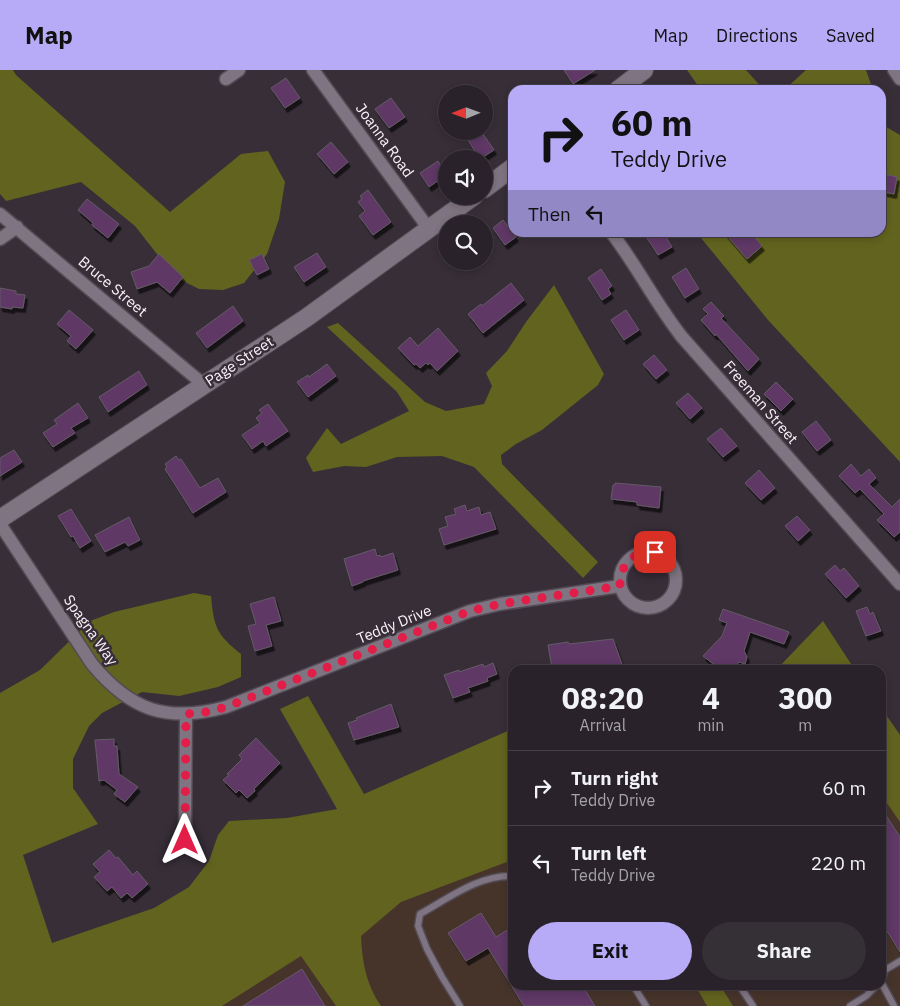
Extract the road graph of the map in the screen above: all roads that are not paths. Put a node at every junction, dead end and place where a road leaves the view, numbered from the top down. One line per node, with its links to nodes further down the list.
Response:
1 (239, 70): 5 (street)
2 (313, 70): 13 (street, Joanna Road)
3 (644, 70): 7 (main road)
4 (894, 70): 6 (street)
5 (226, 79)
6 (900, 79)
7 (624, 85)
8 (508, 171): 9 (main road)
9 (493, 182)
10 (462, 205): 13 (main road, Page Street)
11 (0, 214): 12 (street, Bruce Street)
12 (17, 227): 15 (street); 16 (street, Bruce Street)
13 (430, 229): 16 (main road, Page Street)
14 (615, 237): 19 (street, Freeman Street)
15 (0, 239)
16 (203, 384): 17 (main road, Page Street)
17 (0, 519)
18 (0, 524): 21 (street, Spagna Way)
19 (900, 584)
20 (620, 586): 20 (street); 21 (street, Teddy Drive)
21 (186, 714): 22 (street)
22 (185, 840)
23 (508, 876): 30 (lane)
24 (900, 961): 25 (lane)
25 (886, 969)
26 (636, 990): 31 (lane)
27 (742, 990): 32 (lane)
28 (872, 990): 33 (lane)
29 (885, 990): 34 (lane)
30 (460, 1006)
31 (646, 1006)
32 (753, 1006)
33 (850, 1006)
34 (894, 1006)

